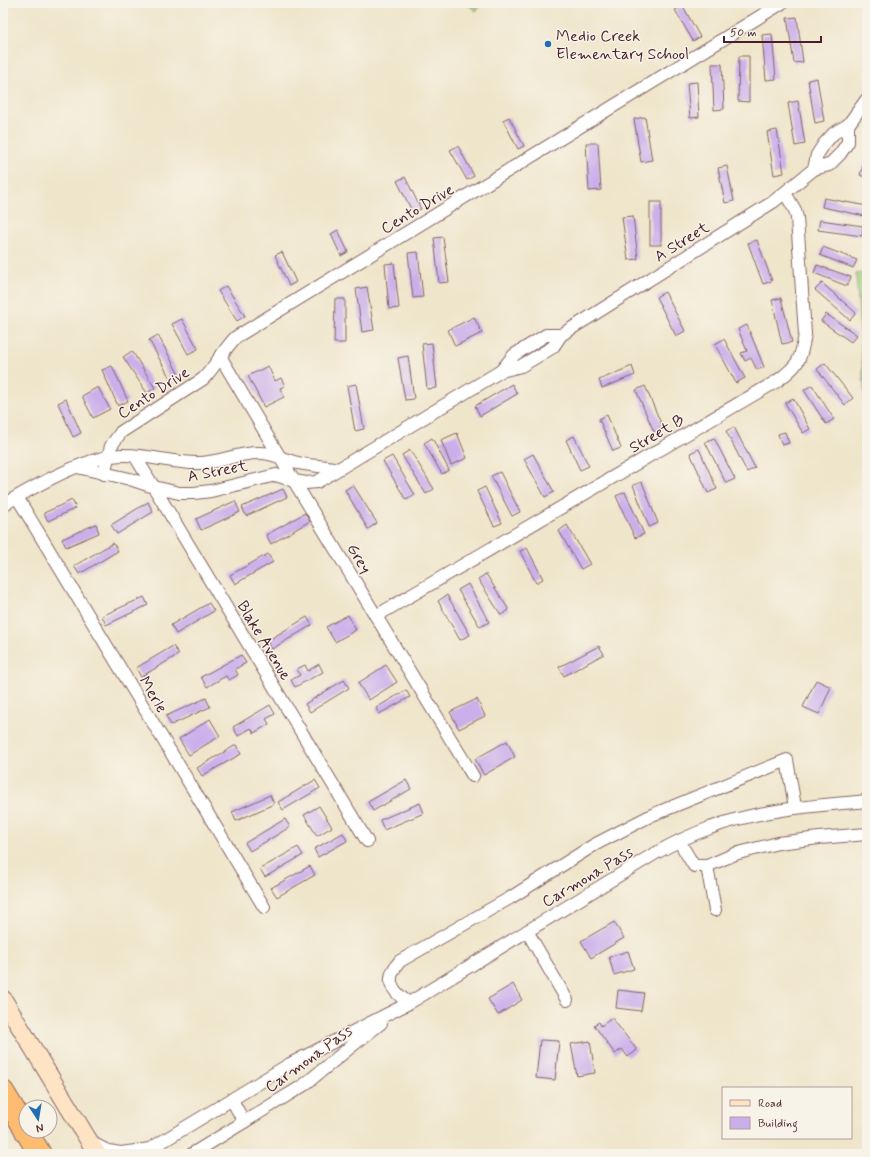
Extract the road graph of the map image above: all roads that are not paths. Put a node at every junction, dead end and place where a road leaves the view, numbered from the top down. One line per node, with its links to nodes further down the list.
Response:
1 (782, 3): 6 (street, Cento Drive)
2 (865, 104): 3 (street)
3 (848, 125): 4 (street); 4 (street, A Street)
4 (814, 169): 5 (street, A Street)
5 (785, 193): 11 (street, A Street); 17 (street, Street B)
6 (220, 356): 7 (street, Cento Drive); 9 (street, Grey)
7 (109, 455): 8 (street, A Street); 10 (street, A Street); 12 (street, Cento Drive)
8 (135, 456): 9 (street, A Street); 14 (street, Blake Avenue)
9 (280, 456): 11 (street, A Street); 13 (street, Grey)
10 (77, 467): 12 (street, A Street); 15 (street, A Street)
11 (338, 468): 13 (street, A Street)
12 (104, 474): 14 (street, A Street)
13 (294, 481): 14 (street, A Street); 17 (street, Grey)
14 (154, 487): 22 (street, Blake Avenue)
15 (17, 497): 16 (street, A Street); 25 (street, Merle)
16 (3, 505)
17 (376, 616): 18 (street, Grey)
18 (473, 776)
19 (867, 801): 20 (street, Carmona Pass)
20 (795, 808): 23 (street, Carmona Pass); 30 (street)
21 (867, 834): 24 (street)
22 (367, 841)
23 (679, 841): 24 (street); 27 (street, Carmona Pass)
24 (707, 866): 26 (street)
25 (264, 907)
26 (715, 910)
27 (528, 931): 29 (street); 30 (street, Carmona Pass)
28 (3, 999): 36 (main road)
29 (567, 1000)
30 (409, 1003): 32 (street, Carmona Pass); 34 (street, Carmona Pass)
31 (3, 1092): 33 (highway)
32 (232, 1100): 34 (street); 36 (street, Carmona Pass)
33 (18, 1117)
34 (244, 1122): 38 (street, Carmona Pass)
35 (31, 1139): 37 (highway)
36 (94, 1148)
37 (40, 1154)
38 (192, 1154)

